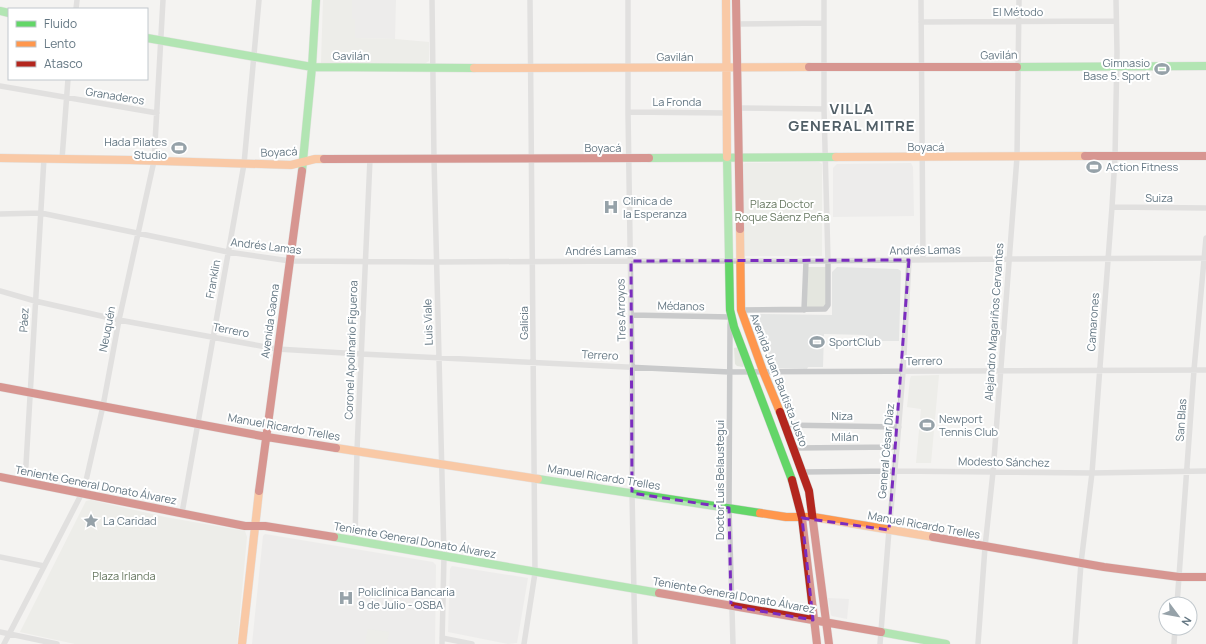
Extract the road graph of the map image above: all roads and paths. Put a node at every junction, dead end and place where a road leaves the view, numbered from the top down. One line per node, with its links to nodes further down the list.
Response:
1 (163, 0): 19 (street, Neuquén)
2 (259, 0): 20 (street, Franklin)
3 (316, 0): 24 (street, Avenida Gaona)
4 (432, 0): 28 (street, Luis Viale)
5 (530, 0): 29 (street, Galicia)
6 (628, 0): 30 (street, Tres Arroyos)
7 (726, 0): 25 (street, Avenida Juan Bautista Justo)
8 (736, 0): 17 (street, Avenida Juan Bautista Justo)
9 (824, 0): 16 (street)
10 (920, 0): 13 (street)
11 (1019, 0): 14 (street, Alejandro Magariños Cervantes)
12 (1116, 0): 15 (street, Camarones)
13 (921, 22): 14 (street, El Método); 27 (street)
14 (1018, 22): 15 (street, El Método); 22 (street, Alejandro Magariños Cervantes)
15 (1116, 22): 21 (street, Camarones)
16 (824, 23): 17 (street); 26 (street)
17 (737, 24): 31 (street, Avenida Juan Bautista Justo)
18 (148, 38): 19 (street, Gavilán)
19 (161, 40): 20 (street, Gavilán); 39 (street, Neuquén)
20 (254, 56): 24 (street, Gavilán); 56 (street, Franklin)
21 (1116, 65): 22 (street, Gavilán); 23 (street, Gavilán); 42 (street, Camarones)
22 (1018, 66): 27 (street, Gavilán); 41 (street, Alejandro Magariños Cervantes)
23 (1206, 66)
24 (312, 67): 28 (street, Gavilán); 55 (street, Avenida Gaona)
25 (726, 67): 30 (street, Gavilán); 31 (street, Gavilán); 38 (street, Avenida Juan Bautista Justo)
26 (824, 67): 27 (street, Gavilán); 31 (street, Gavilán); 36 (street)
27 (921, 67): 48 (street)
28 (433, 68): 29 (street, Gavilán); 51 (street, Luis Viale)
29 (531, 68): 30 (street, Gavilán); 52 (street, Galicia)
30 (628, 68): 37 (street, Tres Arroyos)
31 (738, 68): 35 (street, Avenida Juan Bautista Justo)
32 (68, 80): 34 (street)
33 (0, 86): 34 (street, Granaderos)
34 (66, 98): 39 (street, Granaderos); 49 (street)
35 (738, 108): 36 (street); 46 (street, Avenida Juan Bautista Justo)
36 (824, 109): 47 (street)
37 (628, 112): 38 (street, La Fronda); 53 (street, Tres Arroyos)
38 (726, 112): 45 (street, Avenida Juan Bautista Justo)
39 (157, 113): 54 (street, Neuquén)
40 (1206, 156): 42 (street, Boyacá)
41 (1017, 157): 42 (street, Boyacá); 48 (street, Boyacá); 65 (street, Alejandro Magariños Cervantes)
42 (1115, 157): 57 (street, Camarones)
43 (0, 158): 44 (street, Boyacá)
44 (44, 158): 49 (street, Boyacá); 59 (street, Páez)
45 (726, 158): 46 (street, Boyacá); 53 (street, Boyacá); 74 (street, Avenida Juan Bautista Justo)
46 (739, 158): 47 (street, Boyacá); 68 (street, Avenida Juan Bautista Justo)
47 (826, 158): 48 (street, Boyacá); 76 (street)
48 (922, 158): 70 (street)
49 (62, 159): 54 (street, Boyacá)
50 (370, 159): 51 (street, Boyacá); 55 (street, Boyacá); 72 (street, Coronel Apolinario Figueroa)
51 (434, 159): 52 (street, Boyacá); 77 (street, Luis Viale)
52 (532, 159): 53 (street, Boyacá); 73 (street, Galicia)
53 (629, 159): 67 (street, Tres Arroyos)
54 (154, 161): 56 (street, Boyacá); 61 (street, Neuquén)
55 (304, 162): 56 (street, Boyacá); 71 (street, Avenida Gaona)
56 (244, 164): 63 (street, Franklin)
57 (1112, 207): 58 (street, Suiza); 66 (street, Camarones)
58 (1206, 208)
59 (41, 213): 60 (street, Andrés Lamas); 61 (street, Andrés Lamas); 79 (street, Páez)
60 (0, 214)
61 (138, 234): 63 (street, Andrés Lamas); 84 (street, Neuquén)
62 (1206, 238): 64 (street, San Blas)
63 (228, 252): 71 (street, Andrés Lamas); 85 (street, Franklin)
64 (1205, 258): 66 (street, Andrés Lamas); 92 (street, San Blas)
65 (1009, 259): 66 (street, Andrés Lamas); 70 (street, Andrés Lamas); 91 (street, Alejandro Magariños Cervantes)
66 (1108, 259): 95 (street, Camarones)
67 (631, 260): 73 (street, Andrés Lamas); 74 (street, Andrés Lamas); 82 (street, Tres Arroyos)
68 (740, 260): 74 (street, Andrés Lamas); 75 (street, Andrés Lamas); 80 (street, Avenida Juan Bautista Justo)
69 (909, 260): 70 (street, Andrés Lamas); 76 (street, Andrés Lamas); 98 (street, General César Díaz)
70 (923, 260)
71 (290, 261): 72 (street, Andrés Lamas); 86 (street, Avenida Gaona)
72 (365, 261): 77 (street, Andrés Lamas); 87 (street, Coronel Apolinario Figueroa)
73 (533, 261): 77 (street, Andrés Lamas); 89 (street, Galicia)
74 (729, 261): 83 (street, Avenida Juan Bautista Justo)
75 (806, 261): 76 (street, Andrés Lamas); 81 (street)
76 (828, 261): 81 (street)
77 (436, 262): 88 (street, Luis Viale)
78 (0, 291): 79 (street, Terrero)
79 (36, 301): 84 (street, Terrero); 100 (street, Páez)
80 (741, 310): 81 (street); 94 (street, Avenida Juan Bautista Justo)
81 (804, 310)
82 (631, 315): 83 (street, Médanos); 90 (street, Tres Arroyos)
83 (731, 317): 96 (street, Doctor Luis Belaustegui); 97 (street, Avenida Juan Bautista Justo)
84 (119, 320): 85 (street, Terrero); 101 (street, Neuquén)
85 (213, 336): 86 (street, Terrero); 102 (street, Franklin)
86 (277, 348): 87 (street, Terrero); 105 (street, Avenida Gaona)
87 (362, 354): 88 (street, Terrero); 108 (street, Coronel Apolinario Figueroa)
88 (439, 358): 89 (street, Terrero); 109 (street, Luis Viale)
89 (534, 362): 90 (street, Terrero); 117 (street, Galicia)
90 (632, 367): 96 (street, Terrero); 120 (street, Tres Arroyos)
91 (1001, 370): 95 (street, Terrero); 98 (street, Terrero); 114 (street, Alejandro Magariños Cervantes)
92 (1194, 370): 93 (street, Terrero); 95 (street, Terrero); 111 (street, San Blas)
93 (1206, 370)
94 (764, 371): 97 (street, Terrero); 98 (street, Terrero); 103 (street, Avenida Juan Bautista Justo)
95 (1100, 371): 115 (street, Camarones)
96 (729, 372): 97 (street, Terrero); 121 (street, Doctor Luis Belaustegui)
97 (752, 372): 124 (street, Avenida Juan Bautista Justo)
98 (903, 372): 104 (street, General César Díaz)
99 (0, 387): 100 (street, Manuel Ricardo Trelles)
100 (30, 393): 101 (street, Manuel Ricardo Trelles); 118 (street, Páez)
101 (103, 406): 102 (street, Manuel Ricardo Trelles); 119 (street, Neuquén)
102 (198, 423): 105 (street, Manuel Ricardo Trelles); 122 (street, Franklin)
103 (785, 425): 104 (street, Niza); 107 (street, Avenida Juan Bautista Justo)
104 (899, 427): 106 (street, General César Díaz)
105 (267, 436): 108 (street, Manuel Ricardo Trelles); 125 (street, Avenida Gaona)
106 (897, 447): 107 (street, Milán); 110 (street, General César Díaz)
107 (793, 448): 113 (street, Avenida Juan Bautista Justo)
108 (357, 450): 109 (street, Manuel Ricardo Trelles); 127 (street, Coronel Apolinario Figueroa)
109 (442, 463): 117 (street, Manuel Ricardo Trelles); 129 (street, Luis Viale)
110 (895, 471): 113 (street, Modesto Sánchez); 114 (street, Modesto Sánchez); 126 (street, General César Díaz)
111 (1187, 471): 112 (street, Modesto Sánchez); 115 (street, Modesto Sánchez); 134 (street, San Blas)
112 (1206, 471)
113 (802, 472): 123 (street, Avenida Juan Bautista Justo)
114 (993, 472): 115 (street, Modesto Sánchez); 128 (street, Alejandro Magariños Cervantes)
115 (1092, 473): 131 (street, Camarones)
116 (0, 477): 118 (street, Teniente General Donato Álvarez)
117 (534, 478): 120 (street, Manuel Ricardo Trelles); 133 (street, Galicia)
118 (26, 482): 119 (street, Teniente General Donato Álvarez)
119 (82, 493): 122 (street, Teniente General Donato Álvarez); 132 (street, Neuquén)
120 (632, 493): 121 (street, Manuel Ricardo Trelles); 136 (street, Tres Arroyos)
121 (729, 508): 124 (street, Manuel Ricardo Trelles); 138 (street, Doctor Luis Belaustegui)
122 (182, 513): 125 (street, Teniente General Donato Álvarez)
123 (813, 517): 124 (street, Manuel Ricardo Trelles); 126 (street, Manuel Ricardo Trelles); 140 (street, Avenida Juan Bautista Justo)
124 (802, 518): 139 (street, Avenida Juan Bautista Justo)
125 (254, 526): 127 (street, Teniente General Donato Álvarez); 147 (street, Avenida Gaona)
126 (889, 530): 128 (street, Manuel Ricardo Trelles); 142 (street, General César Díaz)
127 (355, 541): 129 (street, Teniente General Donato Álvarez)
128 (985, 547): 131 (street, Manuel Ricardo Trelles); 156 (street, Alejandro Magariños Cervantes)
129 (444, 556): 133 (street, Teniente General Donato Álvarez); 144 (street, Luis Viale)
130 (0, 557): 132 (street)
131 (1081, 563): 134 (street, Manuel Ricardo Trelles); 157 (street, Camarones)
132 (44, 566): 143 (street, Neuquén)
133 (535, 573): 136 (street, Teniente General Donato Álvarez); 149 (street, Galicia)
134 (1179, 577): 135 (street, Manuel Ricardo Trelles); 137 (street, San Blas)
135 (1206, 577)
136 (634, 588): 138 (street, Teniente General Donato Álvarez); 150 (street, Tres Arroyos)
137 (1178, 596)
138 (731, 606): 139 (street, Teniente General Donato Álvarez); 151 (street, Doctor Luis Belaustegui)
139 (814, 620): 140 (street, Teniente General Donato Álvarez); 152 (street, Avenida Juan Bautista Justo)
140 (827, 622): 142 (street, Teniente General Donato Álvarez); 153 (street, Avenida Juan Bautista Justo)
141 (0, 632): 143 (street)
142 (881, 632): 154 (street, General César Díaz); 155 (street, Teniente General Donato Álvarez)
143 (9, 634): 145 (street, Neuquén); 146 (street)
144 (442, 641): 148 (street)
145 (4, 644)
146 (57, 644)
147 (242, 644)
148 (472, 644)
149 (524, 644)
150 (635, 644)
151 (733, 644)
152 (817, 644)
153 (829, 644)
154 (880, 644)
155 (946, 644)
156 (978, 644)
157 (1075, 644)

